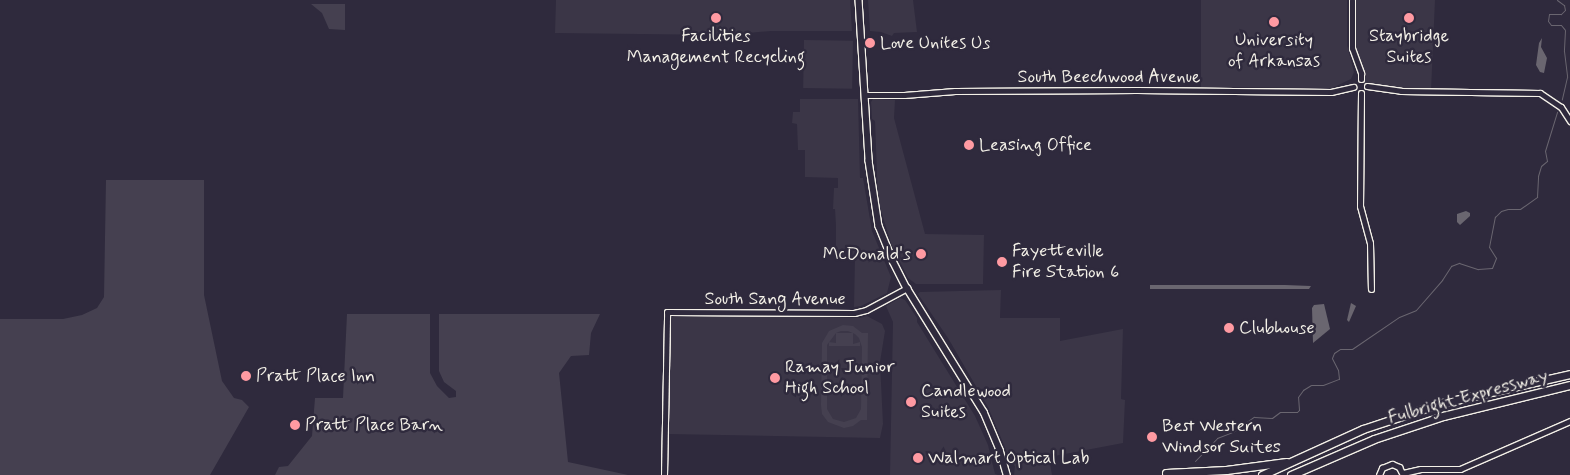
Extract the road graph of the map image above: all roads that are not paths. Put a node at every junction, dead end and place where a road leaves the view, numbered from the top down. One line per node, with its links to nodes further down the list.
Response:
1 (859, 0): 7 (main road)
2 (1352, 0): 3 (street)
3 (1361, 79): 4 (street); 5 (street)
4 (1367, 86): 6 (street); 8 (street)
5 (1353, 87): 6 (street); 7 (street, South Beechwood Avenue)
6 (1361, 93): 10 (street)
7 (865, 94): 9 (main road)
8 (1570, 121)
9 (907, 288): 17 (street, South Sang Avenue); 18 (main road)
10 (1371, 289)
11 (1570, 374): 14 (highway, Fulbright Expressway)
12 (1570, 385): 20 (highway, Fulbright Expressway)
13 (1570, 421): 16 (street)
14 (1293, 461): 15 (highway); 19 (highway, Fulbright Expressway)
15 (1163, 474)
16 (1403, 474): 21 (street)
17 (664, 475)
18 (1007, 475)
19 (1262, 475)
20 (1291, 475)
21 (1379, 475)

